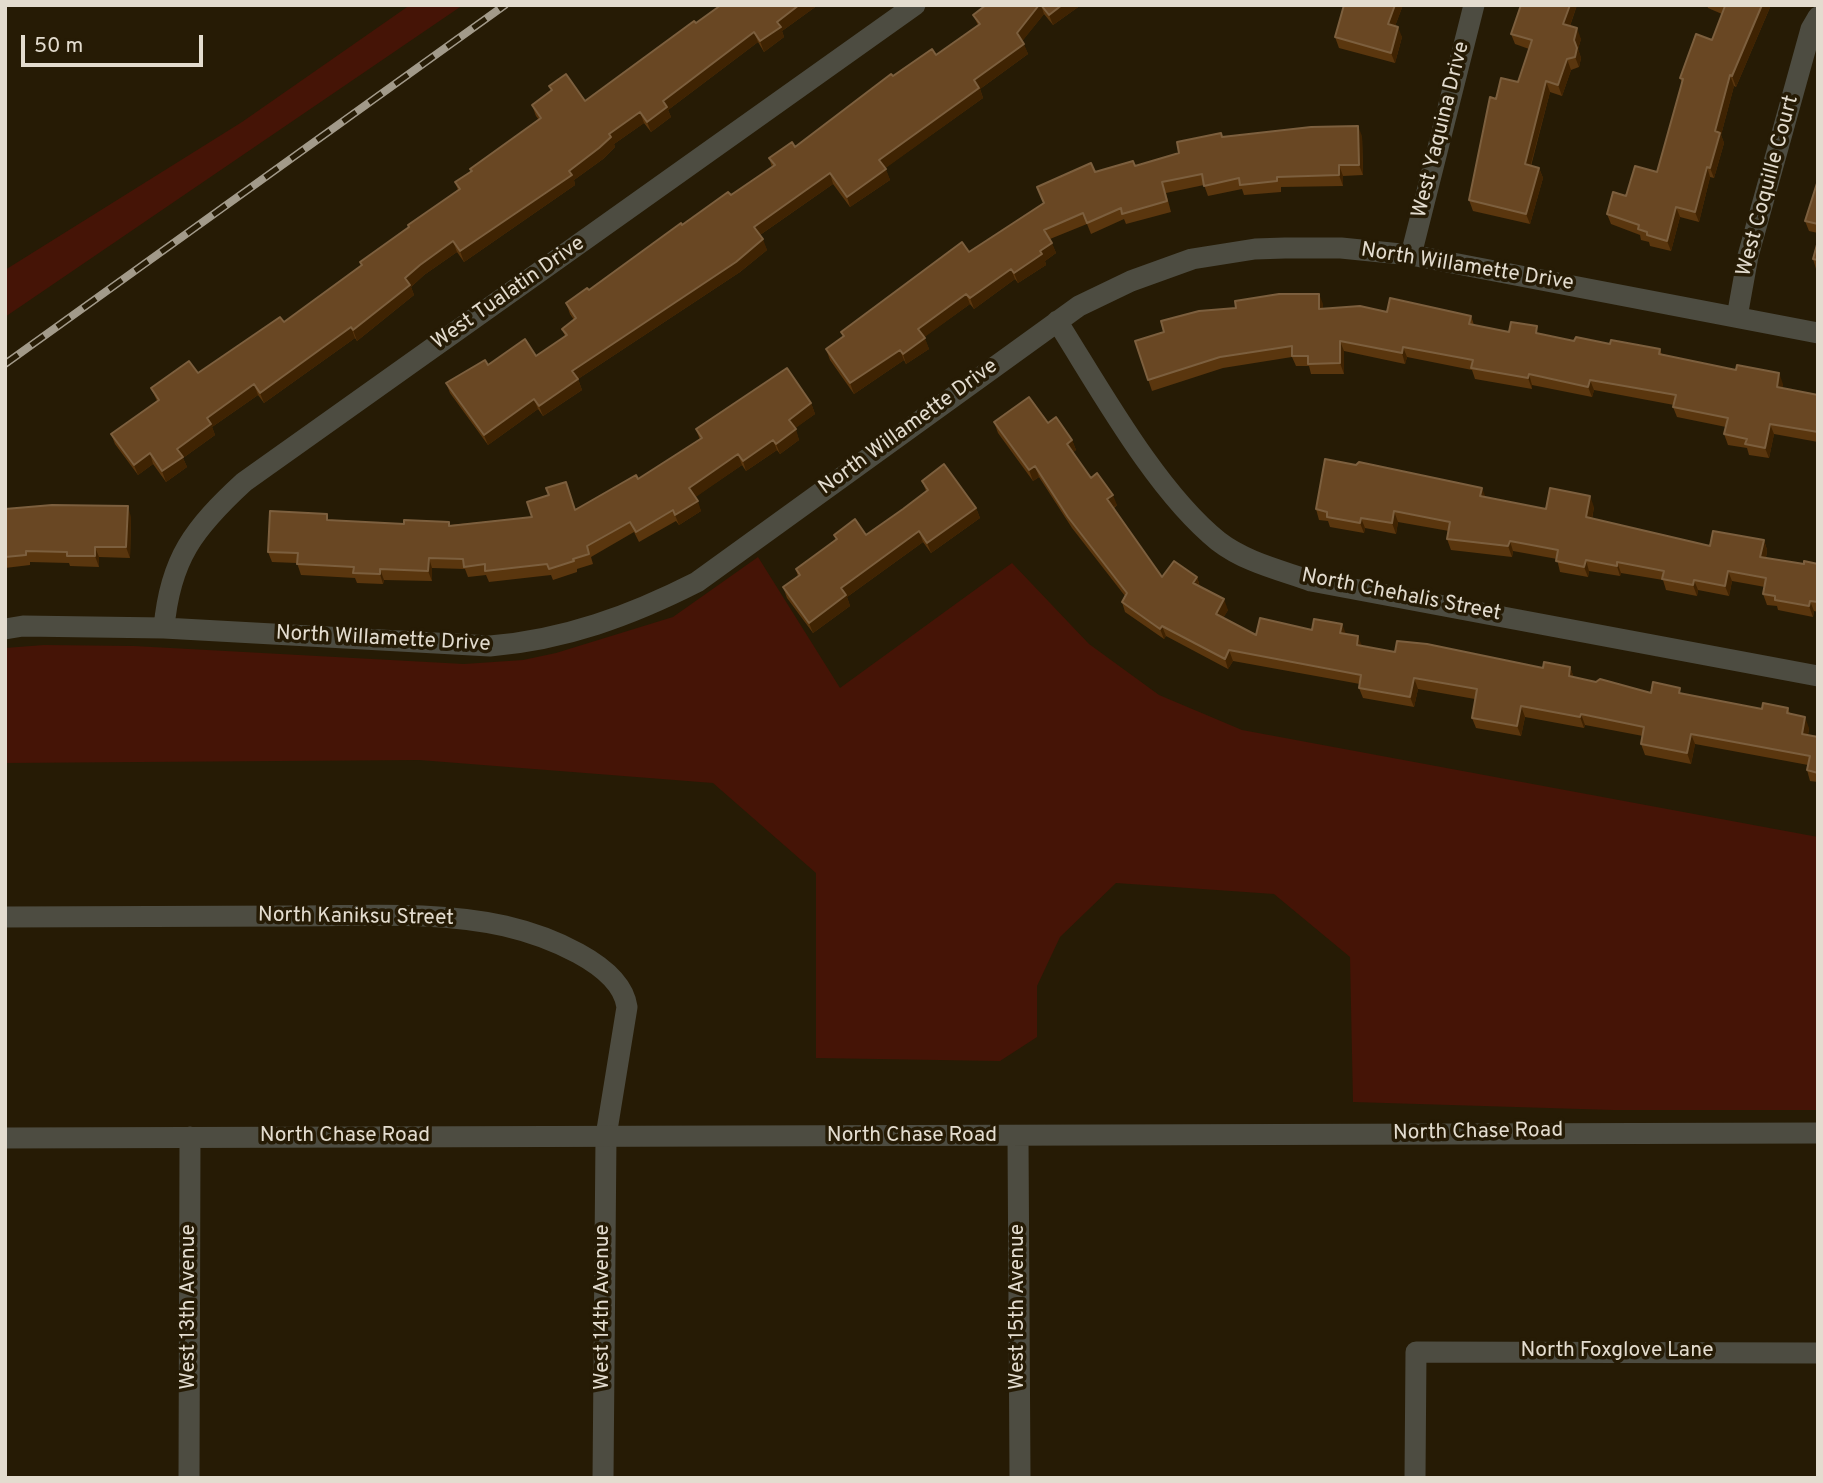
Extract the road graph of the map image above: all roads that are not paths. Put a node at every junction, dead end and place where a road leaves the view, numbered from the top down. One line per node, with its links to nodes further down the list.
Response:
1 (915, 5): 8 (street, West Tualatin Drive)
2 (1475, 5): 4 (street, West Yaquina Drive)
3 (1818, 17): 5 (street, West Coquille Court)
4 (1411, 255): 5 (street, North Willamette Drive); 6 (street, North Willamette Drive)
5 (1737, 317): 7 (street, North Willamette Drive)
6 (1057, 321): 8 (street, North Willamette Drive); 10 (street, North Chehalis Street)
7 (1818, 333)
8 (164, 628): 9 (street, North Willamette Drive)
9 (5, 629)
10 (1818, 676)
11 (5, 917): 13 (street, North Kaniksu Street)
12 (1818, 1133): 15 (street, North Chase Road)
13 (606, 1136): 14 (street, North Chase Road); 15 (street, North Chase Road); 19 (street, West 14th Avenue)
14 (190, 1137): 16 (street, North Chase Road); 18 (street, West 13th Avenue)
15 (1018, 1137): 20 (street, West 15th Avenue)
16 (5, 1138)
17 (1818, 1353): 21 (street, North Foxglove Lane)
18 (189, 1478)
19 (603, 1478)
20 (1020, 1478)
21 (1415, 1478)

